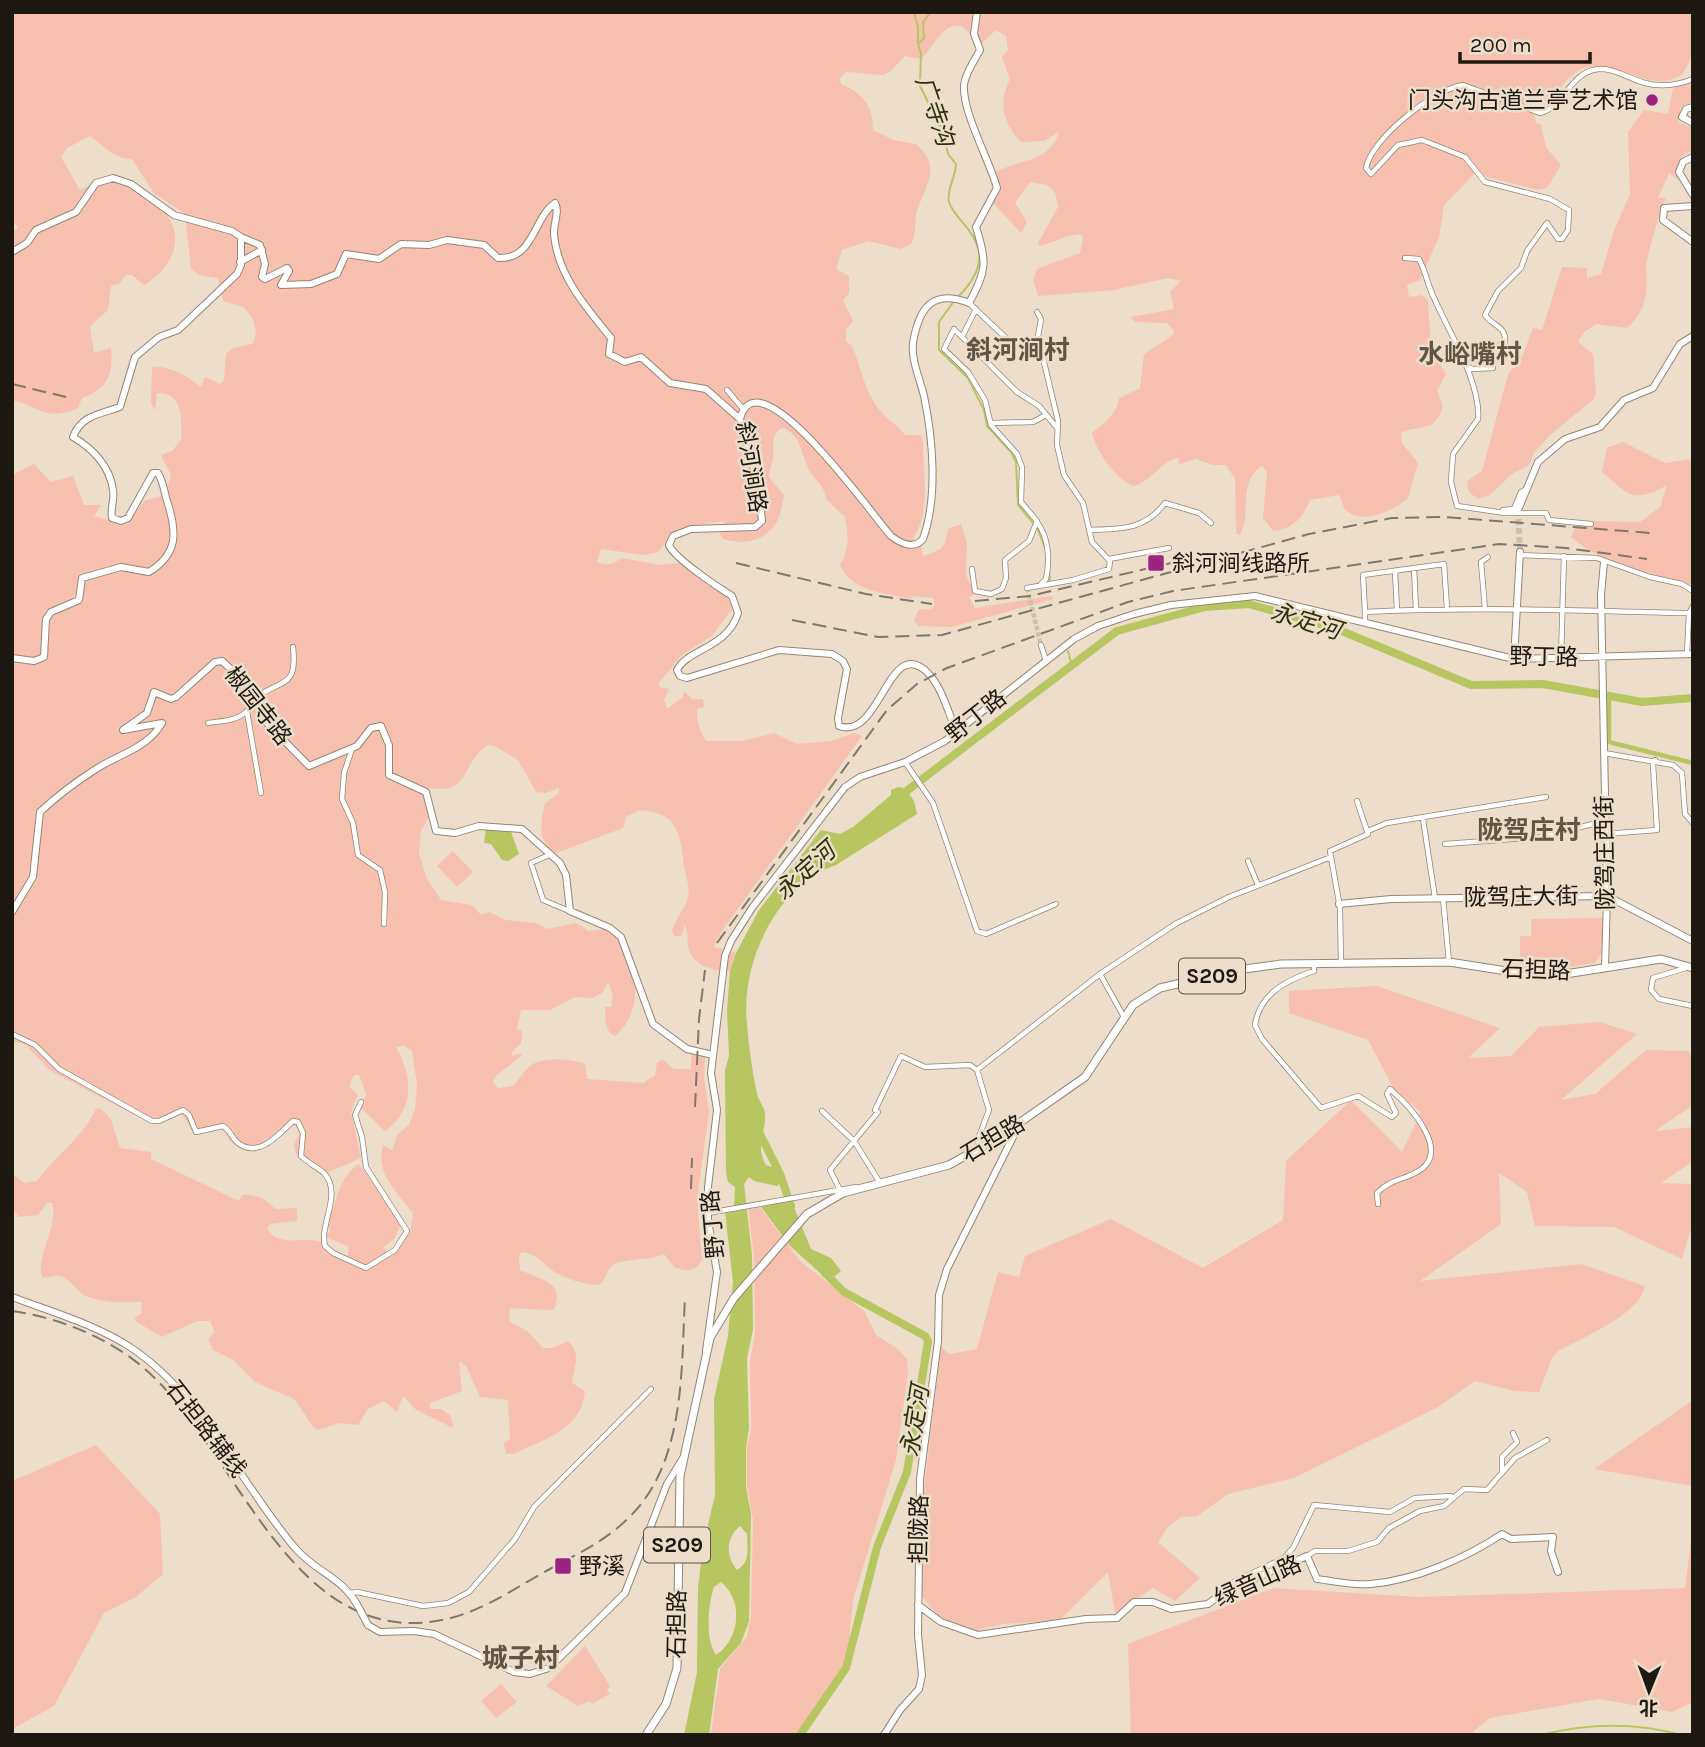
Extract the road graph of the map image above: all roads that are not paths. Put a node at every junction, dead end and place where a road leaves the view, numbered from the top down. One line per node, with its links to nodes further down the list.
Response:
1 (976, 12): 14 (street)
2 (1693, 79): 20 (street)
3 (1693, 107): 4 (street)
4 (1693, 123)
5 (1693, 158): 6 (street)
6 (1693, 195)
7 (1693, 205): 9 (street)
8 (241, 237): 10 (street); 11 (street); 13 (street)
9 (1693, 242)
10 (262, 250): 13 (street); 24 (street)
11 (12, 252)
12 (1405, 258): 20 (street)
13 (240, 262): 58 (street)
14 (970, 303): 15 (street); 22 (street, 斜河涧路)
15 (976, 309): 17 (street); 19 (street)
16 (1037, 312): 19 (street)
17 (963, 335): 23 (street); 25 (street)
18 (1693, 336): 27 (street)
19 (1043, 358): 26 (street)
20 (1464, 364): 29 (street)
21 (727, 390): 22 (street)
22 (744, 410): 24 (street, 斜河涧路)
23 (1046, 415): 25 (street); 26 (street)
24 (740, 419): 66 (street, 斜河涧路)
25 (991, 423): 30 (street)
26 (1058, 429): 33 (street)
27 (1527, 488): 28 (street); 29 (street)
28 (1518, 510)
29 (1494, 511): 32 (street)
30 (1035, 523): 38 (street); 41 (street)
31 (1211, 523): 33 (street)
32 (1591, 524)
33 (1090, 530): 38 (street)
34 (1169, 548): 38 (street)
35 (1520, 553): 36 (street); 45 (street)
36 (1564, 556): 39 (street); 50 (street)
37 (1488, 557): 47 (street)
38 (1109, 559)
39 (1604, 562): 43 (street); 51 (street, 陇驾庄西街)
40 (1415, 568): 42 (street); 46 (street); 49 (street)
41 (972, 569)
42 (1395, 571): 48 (street); 52 (street)
43 (1693, 591)
44 (1693, 606): 53 (street)
45 (1515, 608): 47 (street); 50 (street); 59 (street)
46 (1447, 609): 47 (street); 49 (street)
47 (1485, 609)
48 (1397, 610): 49 (street); 52 (street)
49 (1416, 610)
50 (1562, 610): 51 (street); 60 (street)
51 (1601, 611): 53 (street); 61 (street, 陇驾庄西街)
52 (1365, 612): 54 (street)
53 (1691, 613): 57 (street)
54 (1365, 624): 59 (street, 野丁路); 62 (street, 野丁路)
55 (1041, 645): 62 (street)
56 (293, 648): 63 (street)
57 (1690, 654): 61 (street, 野丁路)
58 (12, 658)
59 (1514, 659): 60 (street, 野丁路)
60 (1561, 659): 61 (street, 野丁路)
61 (1603, 659): 68 (street, 陇驾庄西街)
62 (1046, 661): 66 (street, 野丁路)
63 (255, 698): 64 (street); 67 (street, 椒园寺路); 89 (street, 椒园寺路)
64 (247, 712): 65 (street); 71 (street)
65 (208, 723)
66 (957, 733): 70 (street, 野丁路)
67 (352, 748): 80 (street, 椒园寺路); 90 (street)
68 (1603, 753): 69 (street); 75 (street, 陇驾庄西街)
69 (1655, 760): 76 (street); 78 (street)
70 (907, 765): 86 (street); 101 (street, 野丁路)
71 (261, 793)
72 (1546, 797): 74 (street)
73 (1357, 801): 77 (street)
74 (1423, 818): 77 (street); 85 (street)
75 (1605, 821): 78 (street, 陇驾庄西街); 79 (street)
76 (1693, 823)
77 (1368, 831): 81 (street)
78 (1605, 834): 84 (street, 陇驾庄西街)
79 (1445, 844)
80 (551, 854): 88 (street, 椒园寺路); 88 (street)
81 (1331, 857): 83 (street); 87 (street)
82 (1248, 861): 83 (street)
83 (1258, 885): 97 (street)
84 (1607, 897): 85 (street, 陇驾庄大街); 91 (street, 陇驾庄大街); 96 (street, 陇驾庄西街)
85 (1439, 898): 87 (street, 陇驾庄大街); 92 (street)
86 (1056, 904)
87 (1339, 904): 93 (street)
88 (570, 911): 101 (street)
89 (12, 912)
90 (384, 923)
91 (1693, 941)
92 (1449, 962): 93 (main road, 石担路 / S209); 96 (main road, 石担路 / S209)
93 (1341, 963): 94 (main road, 石担路 / S209)
94 (1314, 964): 99 (main road, 石担路 / S209); 111 (street)
95 (1691, 967): 96 (main road, 石担路 / S209); 98 (street)
96 (1605, 968)
97 (1100, 974): 99 (street); 102 (street)
98 (1693, 1006)
99 (1125, 1018): 105 (main road, 石担路 / S209)
100 (12, 1034): 103 (street)
101 (713, 1055): 112 (street, 野丁路)
102 (977, 1070): 106 (street); 107 (street)
103 (361, 1102)
104 (822, 1111): 106 (street)
105 (1021, 1121): 107 (main road, 石担路 / S209); 125 (street, 担陇路)
106 (854, 1141): 108 (street); 110 (street)
107 (979, 1149): 108 (main road, 石担路 / S209)
108 (880, 1183): 109 (main road, 石担路 / S209)
109 (862, 1186): 110 (street); 114 (main road, 石担路 / S209)
110 (839, 1188): 112 (street)
111 (1378, 1204)
112 (712, 1212): 114 (street, 野丁路)
113 (12, 1297): 123 (street, 石担路辅线)
114 (706, 1351): 118 (main road, 石担路 / S209)
115 (651, 1389): 123 (street)
116 (1513, 1433): 119 (street)
117 (1546, 1440): 119 (street)
118 (682, 1458): 123 (street, 石担路辅线, bridge); 126 (main road, 石担路 / S209)
119 (1502, 1473): 120 (street)
120 (1451, 1496): 121 (street); 124 (street)
121 (1307, 1556): 122 (street, 绿音山路); 124 (street, 绿音山路)
122 (1558, 1572)
123 (351, 1593)
124 (1218, 1596): 125 (street, 绿音山路)
125 (918, 1605): 127 (street, 担陇路)
126 (646, 1735)
127 (884, 1735)

